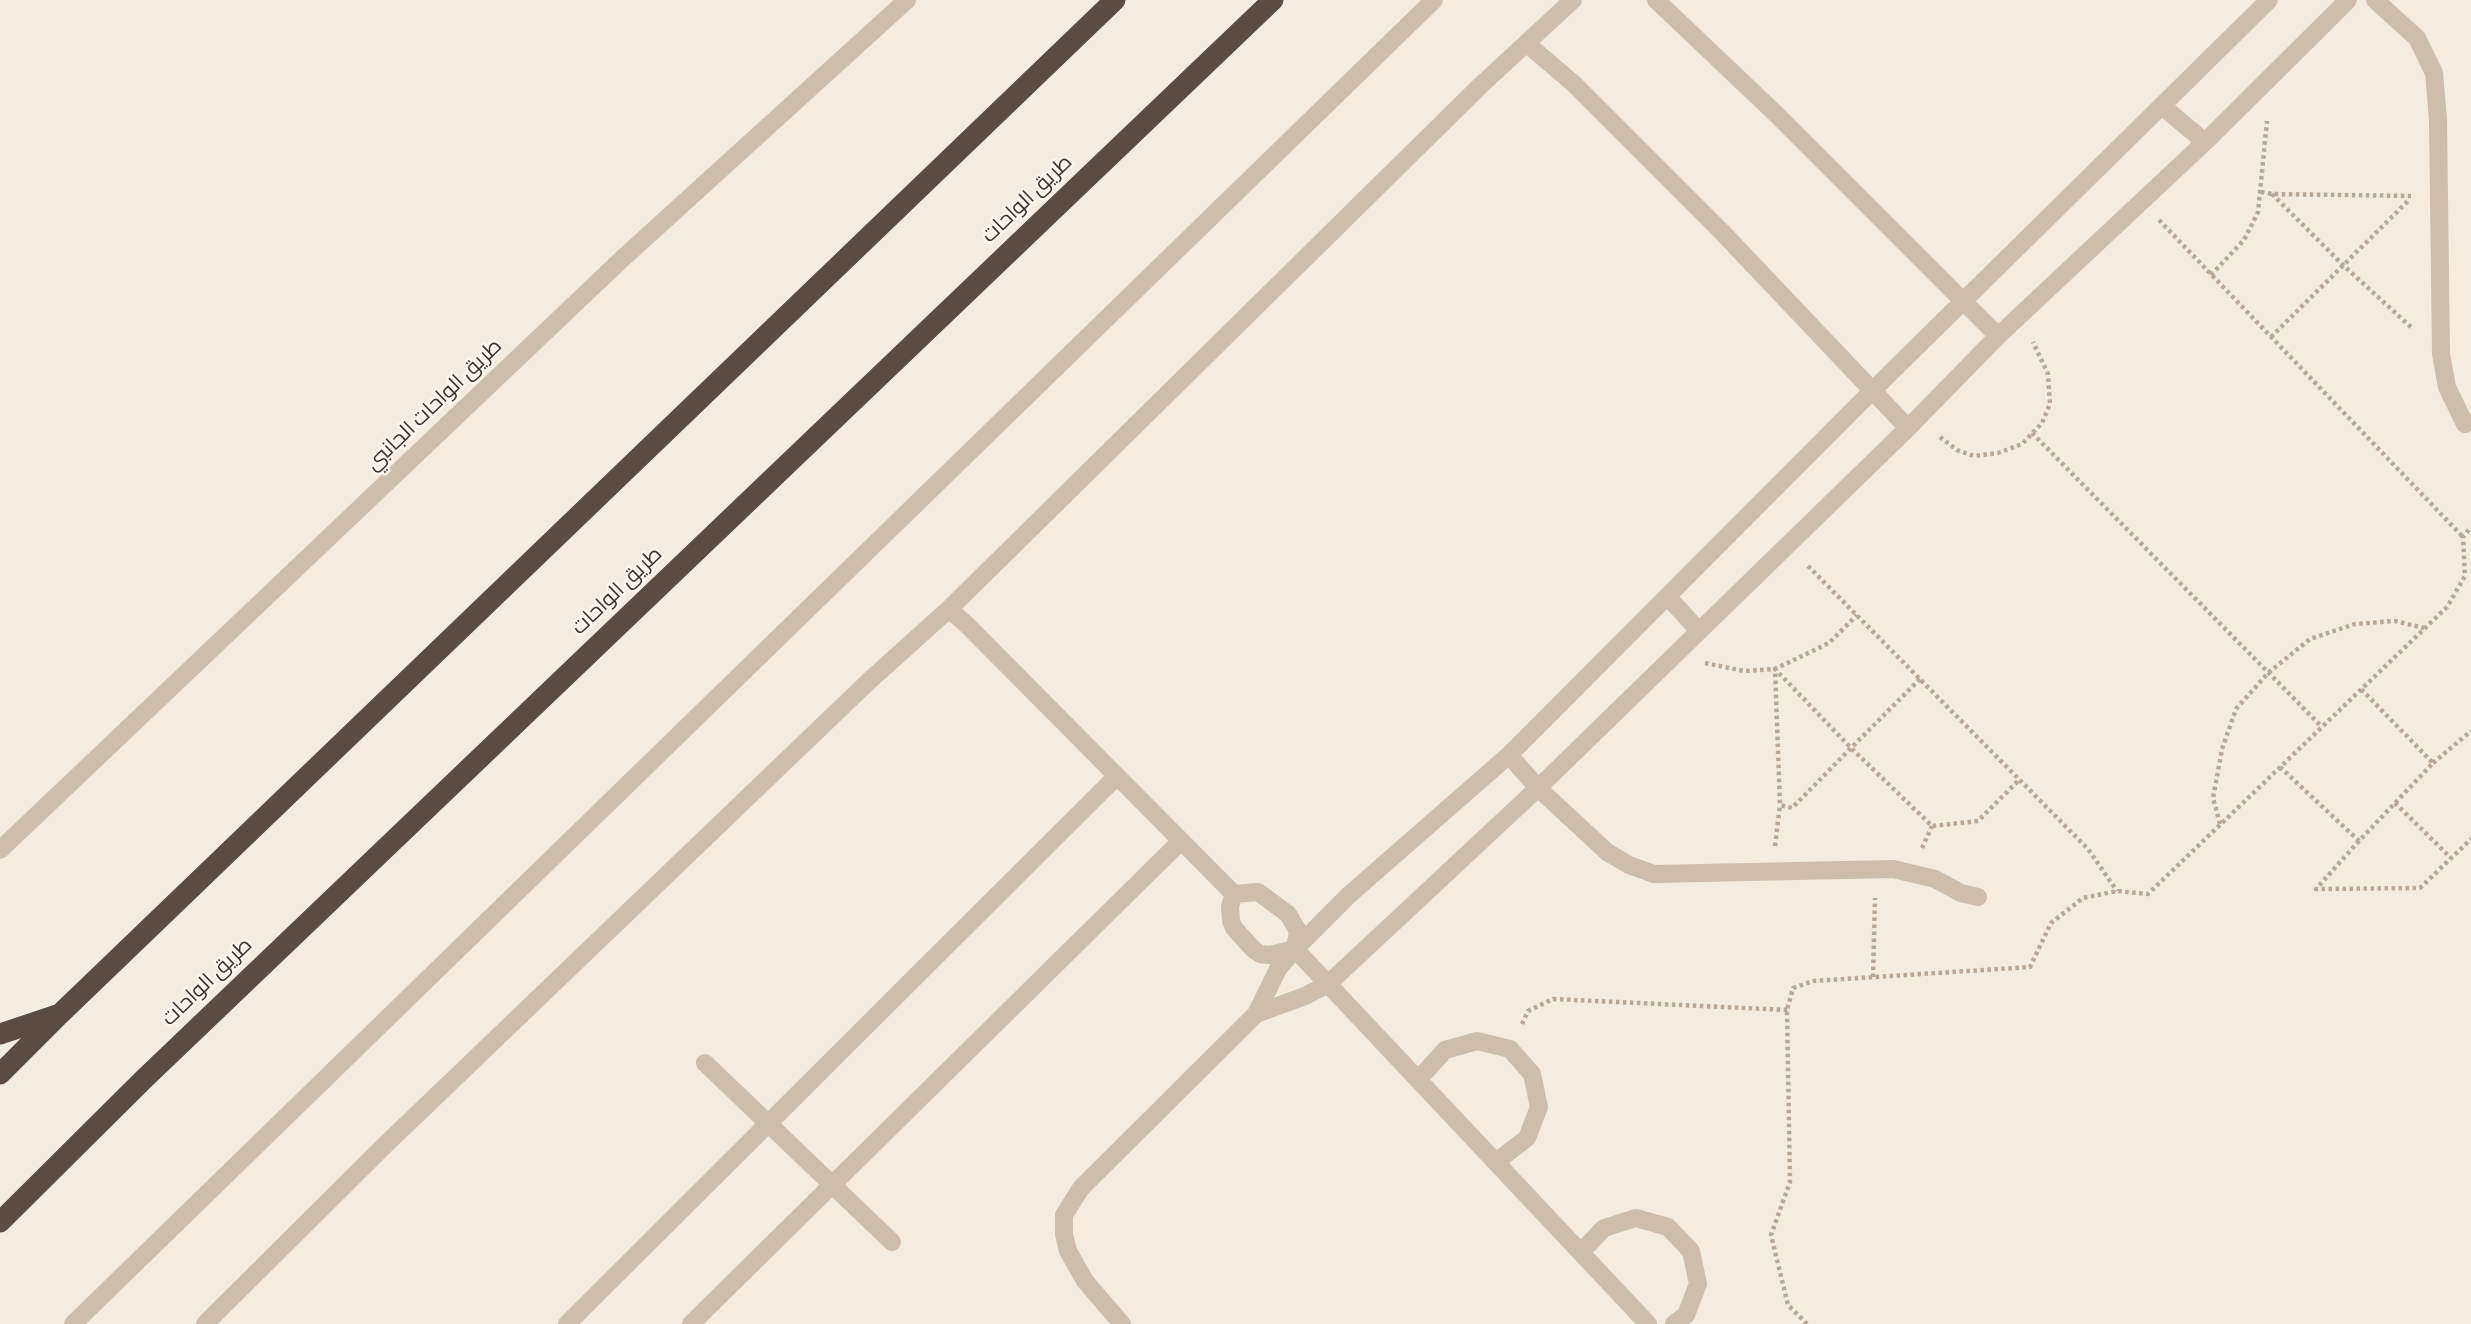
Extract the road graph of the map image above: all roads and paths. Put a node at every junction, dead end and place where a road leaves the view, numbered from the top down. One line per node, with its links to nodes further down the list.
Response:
1 (907, 0): 56 (street, طريق الواحات الجانبي)
2 (1115, 0): 68 (highway)
3 (1273, 0): 77 (highway, طريق الواحات)
4 (1434, 0): 80 (street)
5 (1573, 0): 10 (street)
6 (1656, 0): 19 (street)
7 (2269, 0): 12 (street)
8 (2348, 0): 11 (street)
9 (2375, 0): 23 (street)
10 (1527, 43): 24 (street); 32 (street)
11 (2255, 93): 13 (street); 14 (path)
12 (2162, 106): 13 (street); 19 (street)
13 (2205, 142): 16 (street)
14 (2261, 192): 15 (path); 18 (path)
15 (2272, 194): 17 (path); 17 (path)
16 (2141, 202): 18 (path); 20 (street)
17 (2343, 265): 22 (path); 23 (path)
18 (2211, 275): 22 (path)
19 (1964, 302): 21 (street); 24 (street)
20 (2018, 318): 21 (street); 27 (path)
21 (1998, 337): 25 (street)
22 (2271, 337): 29 (path)
23 (2441, 354): 26 (street)
24 (1873, 390): 25 (street); 31 (street)
25 (1913, 422): 27 (path); 30 (street)
26 (2465, 424)
27 (2032, 433): 38 (path)
28 (2471, 527): 29 (path)
29 (2463, 537): 34 (path)
30 (1788, 545): 33 (path); 35 (street)
31 (1668, 597): 35 (street); 44 (street)
32 (949, 609): 47 (street); 81 (street)
33 (1857, 615): 37 (path); 39 (path)
34 (2424, 628): 38 (path); 40 (path)
35 (1699, 631): 36 (street)
36 (1683, 647): 37 (path); 49 (street)
37 (1775, 669): 43 (path); 51 (path)
38 (2268, 673): 41 (path); 52 (path)
39 (1920, 679): 43 (path); 48 (path)
40 (2361, 689): 41 (path); 45 (path)
41 (2322, 727): 46 (path)
42 (2471, 731): 45 (path)
43 (1851, 748): 48 (path); 51 (path)
44 (1509, 755): 49 (street); 63 (street)
45 (2433, 763): 50 (path)
46 (2280, 767): 52 (path); 55 (path)
47 (1117, 776): 54 (street); 74 (street)
48 (2020, 779): 60 (path)
49 (1538, 788): 59 (street); 65 (street)
50 (2395, 803): 55 (path); 57 (path)
51 (1780, 805): 59 (path)
52 (2221, 824): 60 (path)
53 (2471, 839): 57 (path)
54 (1181, 841): 61 (street); 76 (street)
55 (2359, 841): 57 (path)
56 (0, 850)
57 (2451, 858)
58 (1876, 870): 59 (street); 62 (street); 64 (path)
59 (1772, 872)
60 (2117, 891): 64 (path)
61 (1234, 894): 63 (street); 63 (street)
62 (1978, 897)
63 (1295, 949): 65 (street); 67 (street)
64 (1873, 977): 66 (path)
65 (1328, 984): 67 (street); 73 (street)
66 (1787, 1010): 70 (path); 87 (path)
67 (1256, 1014): 84 (street)
68 (59, 1015): 69 (highway); 72 (highway)
69 (0, 1034)
70 (1510, 1049): 73 (street); 75 (street)
71 (705, 1063): 74 (street)
72 (0, 1074)
73 (1418, 1080): 75 (street)
74 (769, 1123): 76 (street); 82 (street)
75 (1496, 1162): 79 (street)
76 (832, 1184): 78 (street); 83 (street)
77 (0, 1222)
78 (892, 1242)
79 (1581, 1252): 85 (street); 86 (street)
80 (73, 1324)
81 (205, 1324)
82 (566, 1324)
83 (691, 1324)
84 (1122, 1324)
85 (1648, 1324)
86 (1674, 1324)
87 (1808, 1324)

